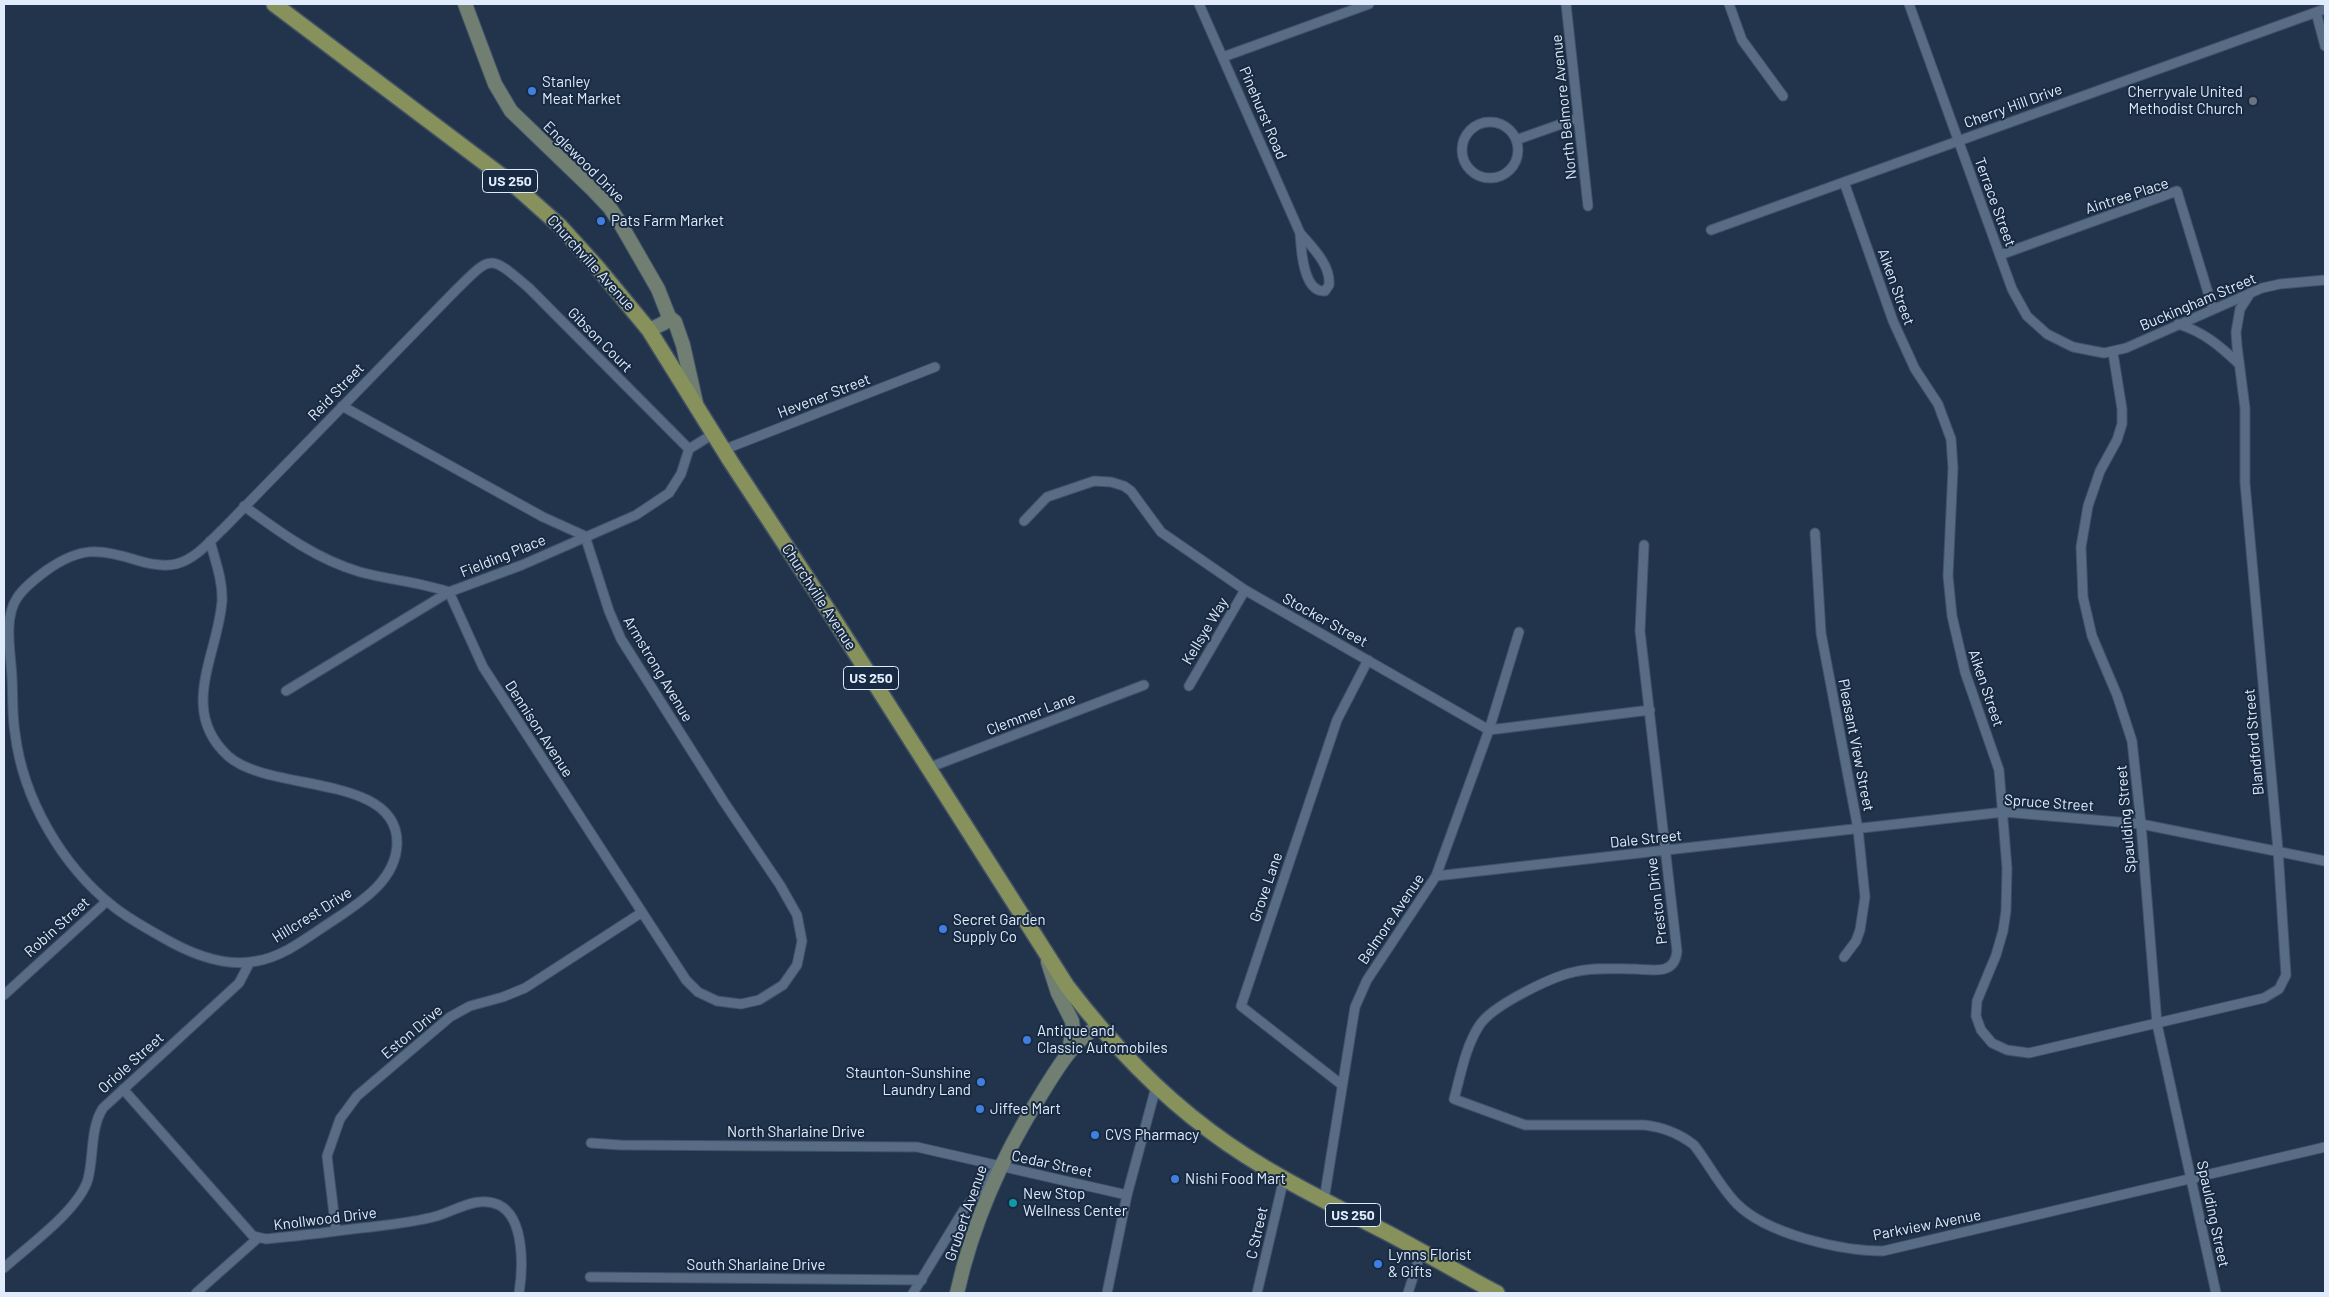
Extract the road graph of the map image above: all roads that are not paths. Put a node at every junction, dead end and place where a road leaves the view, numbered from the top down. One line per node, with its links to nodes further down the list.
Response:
1 (274, 4): 26 (main road, Churchville Avenue / US 250)
2 (465, 4): 24 (street, Englewood Drive)
3 (1199, 4): 10 (street, Pinehurst Road)
4 (1369, 4): 10 (street)
5 (1566, 4): 12 (street, North Belmore Avenue)
6 (1729, 4): 11 (street)
7 (1909, 4): 14 (street, Terrace Street)
8 (2321, 10): 9 (street); 14 (street, Cherry Hill Drive)
9 (2325, 46)
10 (1223, 57): 18 (street, Pinehurst Road)
11 (1783, 96)
12 (1578, 118): 13 (street); 16 (street, North Belmore Avenue)
13 (1516, 140): 13 (street)
14 (1958, 141): 15 (street, Cherry Hill Drive); 19 (street, Terrace Street)
15 (1844, 182): 17 (street, Cherry Hill Drive); 53 (street, Aiken Street)
16 (1588, 206)
17 (1711, 230)
18 (1300, 233): 18 (street, Pinehurst Road)
19 (2000, 254): 23 (street, Aintree Place); 27 (street, Terrace Street)
20 (485, 264): 30 (street, Reid Street); 33 (street, Gibson Court)
21 (2325, 280): 22 (street, Buckingham Street)
22 (2251, 292): 23 (street, Buckingham Street); 28 (street, Blandford Street)
23 (2213, 309): 25 (street, Buckingham Street)
24 (669, 317): 26 (street); 31 (street, Englewood Drive)
25 (2178, 324): 27 (street, Buckingham Street); 28 (street)
26 (649, 330): 31 (main road, Churchville Avenue / US 250)
27 (2113, 353): 54 (street, Spaulding Street)
28 (2239, 364): 56 (street, Blandford Street)
29 (935, 368): 34 (street, Hevener Street)
30 (342, 406): 35 (street, Reid Street); 38 (street)
31 (697, 406): 32 (main road, Churchville Avenue / US 250)
32 (713, 434): 33 (street); 34 (main road, Churchville Avenue / US 250)
33 (689, 449): 38 (street, Fielding Place)
34 (723, 450): 52 (main road, Churchville Avenue / US 250)
35 (244, 506): 39 (street, Reid Street); 42 (street)
36 (1024, 521): 41 (street, Stocker Street)
37 (1815, 533): 55 (street, Pleasant View Street)
38 (585, 536): 42 (street, Fielding Place); 65 (street, Armstrong Avenue)
39 (210, 541): 48 (street, Hillcrest Drive); 64 (street, Hillcrest Drive)
40 (1644, 545): 50 (street, Preston Drive)
41 (1245, 590): 44 (street, Stocker Street); 46 (street, Kellsye Way)
42 (449, 592): 47 (street, Fielding Place); 61 (street, Dennison Avenue)
43 (1519, 632): 51 (street, Belmore Avenue)
44 (1368, 660): 51 (street, Stocker Street); 70 (street, Grove Lane)
45 (1144, 685): 52 (street, Clemmer Lane)
46 (1189, 686)
47 (286, 692)
48 (13, 697): 49 (street); 60 (street, Hillcrest Drive)
49 (4, 705)
50 (1650, 710): 51 (street); 57 (street, Preston Drive)
51 (1488, 730): 59 (street, Belmore Avenue)
52 (928, 768): 62 (main road, Churchville Avenue / US 250)
53 (2004, 812): 54 (street, Spruce Street); 55 (street, Spruce Street); 67 (street, Aiken Street)
54 (2141, 824): 56 (street, Spruce Street); 67 (street, Spaulding Street)
55 (1858, 829): 57 (street, Dale Street); 63 (street, Pleasant View Street)
56 (2278, 850): 58 (street, Spruce Street); 67 (street, Blandford Street)
57 (1666, 851): 59 (street, Dale Street); 73 (street, Preston Drive)
58 (2325, 860)
59 (1436, 876): 70 (street, Belmore Avenue)
60 (106, 901): 64 (street, Hillcrest Drive); 66 (street, Robin Street)
61 (640, 913): 65 (street, Dennison Avenue); 81 (street, Eston Drive)
62 (1044, 950): 68 (main road, Churchville Avenue / US 250); 69 (street)
63 (1844, 958)
64 (250, 962): 72 (street, Oriole Street)
65 (775, 992)
66 (4, 995)
67 (2157, 1024): 78 (street, Spaulding Street)
68 (1098, 1026): 69 (street, Grubert Avenue); 71 (main road, Churchville Avenue / US 250)
69 (1069, 1050): 76 (street, Grubert Avenue)
70 (1342, 1084): 80 (street, Belmore Avenue)
71 (1156, 1087): 77 (main road, Churchville Avenue / US 250); 79 (street)
72 (123, 1089): 82 (street, Knollwood Drive); 84 (street, Oriole Street)
73 (1454, 1099): 78 (street, Parkview Avenue)
74 (591, 1142): 76 (street, North Sharlaine Drive)
75 (2325, 1148): 78 (street, Parkview Avenue)
76 (999, 1167): 79 (street, Cedar Street); 86 (street); 87 (street, Grubert Avenue)
77 (1284, 1178): 80 (main road, Churchville Avenue / US 250); 92 (street, C Street)
78 (2192, 1179): 95 (street, Spaulding Street)
79 (1127, 1195): 91 (street)
80 (1324, 1200): 83 (main road, Churchville Avenue / US 250)
81 (336, 1231): 82 (street, Knollwood Drive); 89 (street, Knollwood Drive)
82 (258, 1238): 88 (street)
83 (1421, 1252): 93 (street); 94 (main road, Churchville Avenue / US 250)
84 (4, 1268)
85 (590, 1278): 86 (street, South Sharlaine Drive)
86 (922, 1280): 90 (street)
87 (961, 1292)
88 (196, 1293)
89 (519, 1293)
90 (914, 1293)
91 (1107, 1293)
92 (1257, 1293)
93 (1408, 1293)
94 (1496, 1293)
95 (2216, 1293)

